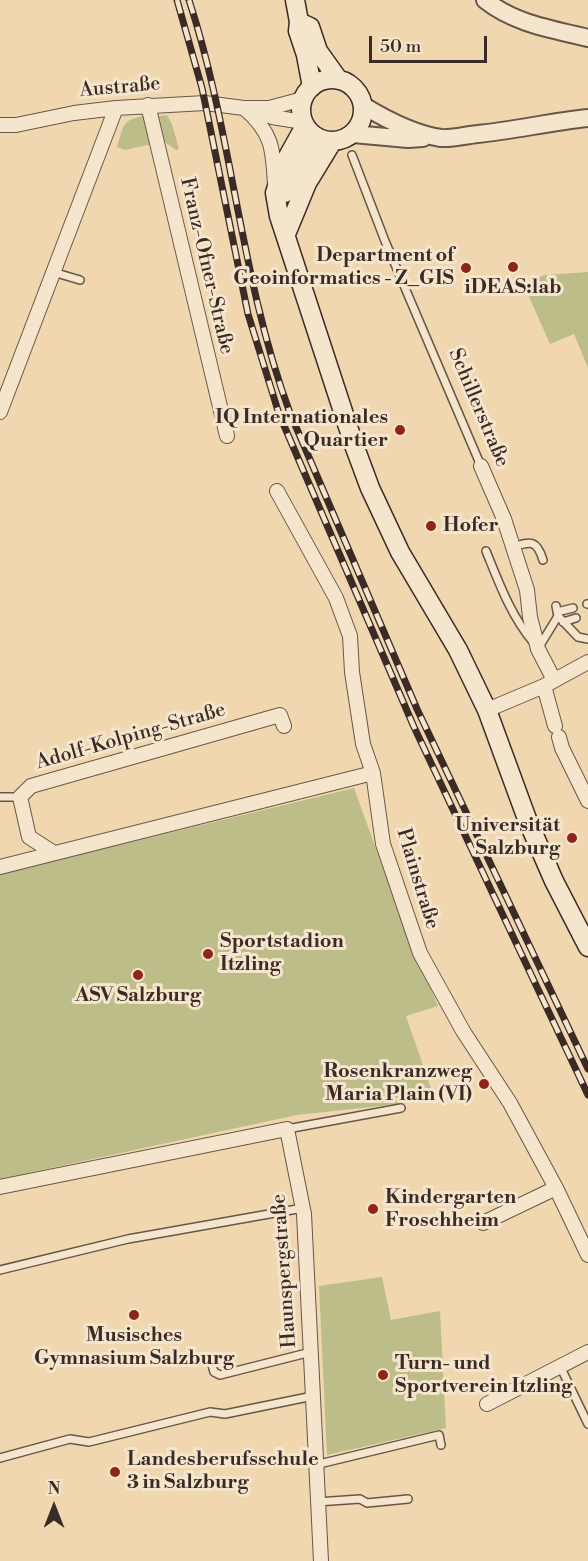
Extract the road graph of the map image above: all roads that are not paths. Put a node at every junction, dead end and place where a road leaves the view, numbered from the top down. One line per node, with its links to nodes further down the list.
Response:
1 (294, 0): 3 (main road)
2 (485, 0): 4 (street)
3 (299, 22): 5 (main road); 6 (main road)
4 (588, 38)
5 (338, 80): 6 (main road); 8 (main road)
6 (307, 93): 10 (street, Austraße); 13 (main road)
7 (148, 105): 9 (street, Austraße); 10 (street, Austraße); 23 (street, Franz-Ofner-Straße)
8 (364, 106): 14 (main road); 15 (street)
9 (116, 108): 12 (street, Austraße); 19 (street)
10 (244, 108): 13 (street, Austraße); 17 (street)
11 (588, 118): 15 (street)
12 (0, 125)
13 (314, 132): 14 (main road); 17 (main road); 18 (main road)
14 (354, 134): 15 (street)
15 (436, 136)
16 (352, 155): 24 (lane, Schillerstraße)
17 (275, 193): 18 (main road)
18 (285, 234): 36 (main road)
19 (53, 272): 20 (lane); 21 (street)
20 (80, 280)
21 (4, 386): 22 (street)
22 (0, 412)
23 (227, 436)
24 (481, 466): 26 (street, Schillerstraße)
25 (277, 491): 38 (street, Plainstraße)
26 (513, 547): 28 (lane); 33 (street, Schillerstraße)
27 (486, 551): 33 (lane)
28 (543, 560)
29 (573, 608): 30 (lane)
30 (558, 614): 31 (lane); 32 (lane); 33 (lane)
31 (576, 618)
32 (588, 639)
33 (538, 649): 35 (street, Schillerstraße)
34 (588, 662): 35 (street)
35 (549, 683): 36 (street); 41 (street, Schillerstraße)
36 (487, 710): 44 (main road)
37 (284, 726): 40 (street, Adolf-Kolping-Straße)
38 (373, 773): 42 (street); 48 (street, Plainstraße)
39 (0, 797): 40 (lane)
40 (20, 797): 42 (street)
41 (588, 801)
42 (54, 853): 43 (street)
43 (0, 867)
44 (588, 947)
45 (401, 1107): 46 (lane)
46 (287, 1129): 47 (street); 49 (street, Haunspergstraße)
47 (0, 1187)
48 (556, 1188): 50 (street); 51 (street, Plainstraße)
49 (303, 1208): 52 (lane); 53 (street, Haunspergstraße)
50 (483, 1223)
51 (588, 1255)
52 (0, 1269)
53 (311, 1352): 55 (lane); 57 (street, Haunspergstraße)
54 (588, 1352): 56 (street)
55 (212, 1365)
56 (560, 1366): 58 (street); 59 (lane)
57 (313, 1396): 61 (lane); 62 (street, Haunspergstraße)
58 (487, 1404)
59 (588, 1424)
60 (441, 1445): 62 (lane)
61 (0, 1458)
62 (315, 1465): 64 (street, Haunspergstraße)
63 (408, 1499): 64 (lane)
64 (317, 1502): 65 (street, Haunspergstraße)
65 (321, 1561)

